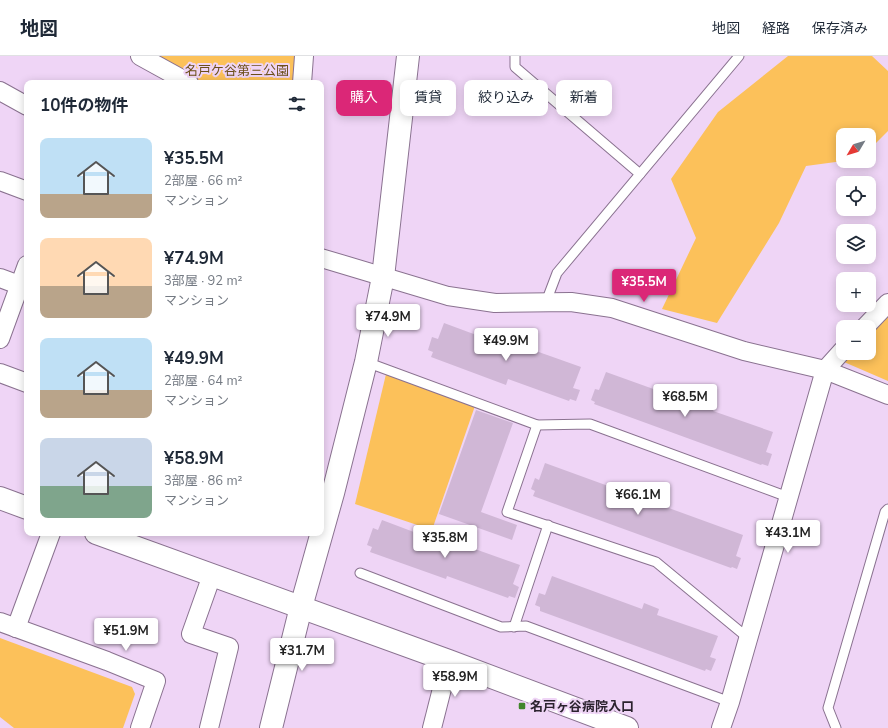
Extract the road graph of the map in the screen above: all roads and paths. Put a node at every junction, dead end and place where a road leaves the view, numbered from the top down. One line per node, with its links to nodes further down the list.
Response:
1 (140, 56): 6 (street)
2 (304, 56): 7 (street)
3 (408, 56): 15 (street)
4 (515, 56): 10 (lane)
5 (739, 56): 10 (lane)
6 (184, 80)
7 (302, 80)
8 (0, 91): 9 (street)
9 (24, 104)
10 (640, 174): 18 (lane)
11 (0, 181): 12 (street)
12 (24, 190)
13 (324, 259): 15 (street)
14 (24, 272): 17 (street)
15 (383, 277): 18 (street); 23 (street)
16 (0, 278): 17 (street)
17 (19, 285): 21 (street)
18 (546, 302): 24 (street)
19 (888, 302): 20 (street)
20 (871, 320)
21 (0, 339)
22 (836, 358): 24 (street)
23 (366, 362): 28 (lane); 29 (street)
24 (825, 370): 27 (street); 30 (street)
25 (0, 373): 26 (street)
26 (24, 382)
27 (888, 395)
28 (537, 425): 30 (lane); 35 (lane)
29 (327, 491): 32 (street)
30 (788, 497): 44 (street)
31 (0, 498): 33 (street)
32 (324, 504)
33 (24, 507)
34 (888, 509): 53 (lane)
35 (548, 525): 43 (lane); 44 (lane)
36 (50, 536): 42 (street)
37 (104, 536): 40 (street)
38 (317, 536): 41 (street)
39 (360, 573): 43 (lane)
40 (212, 575): 41 (street); 48 (street)
41 (301, 607): 45 (street); 49 (street)
42 (8, 625): 47 (street)
43 (514, 627): 46 (lane)
44 (748, 638): 46 (street)
45 (449, 661): 50 (street); 51 (street)
46 (730, 702): 52 (street)
47 (140, 728)
48 (209, 728)
49 (271, 728)
50 (432, 728)
51 (627, 728)
52 (721, 728)
53 (836, 728)

